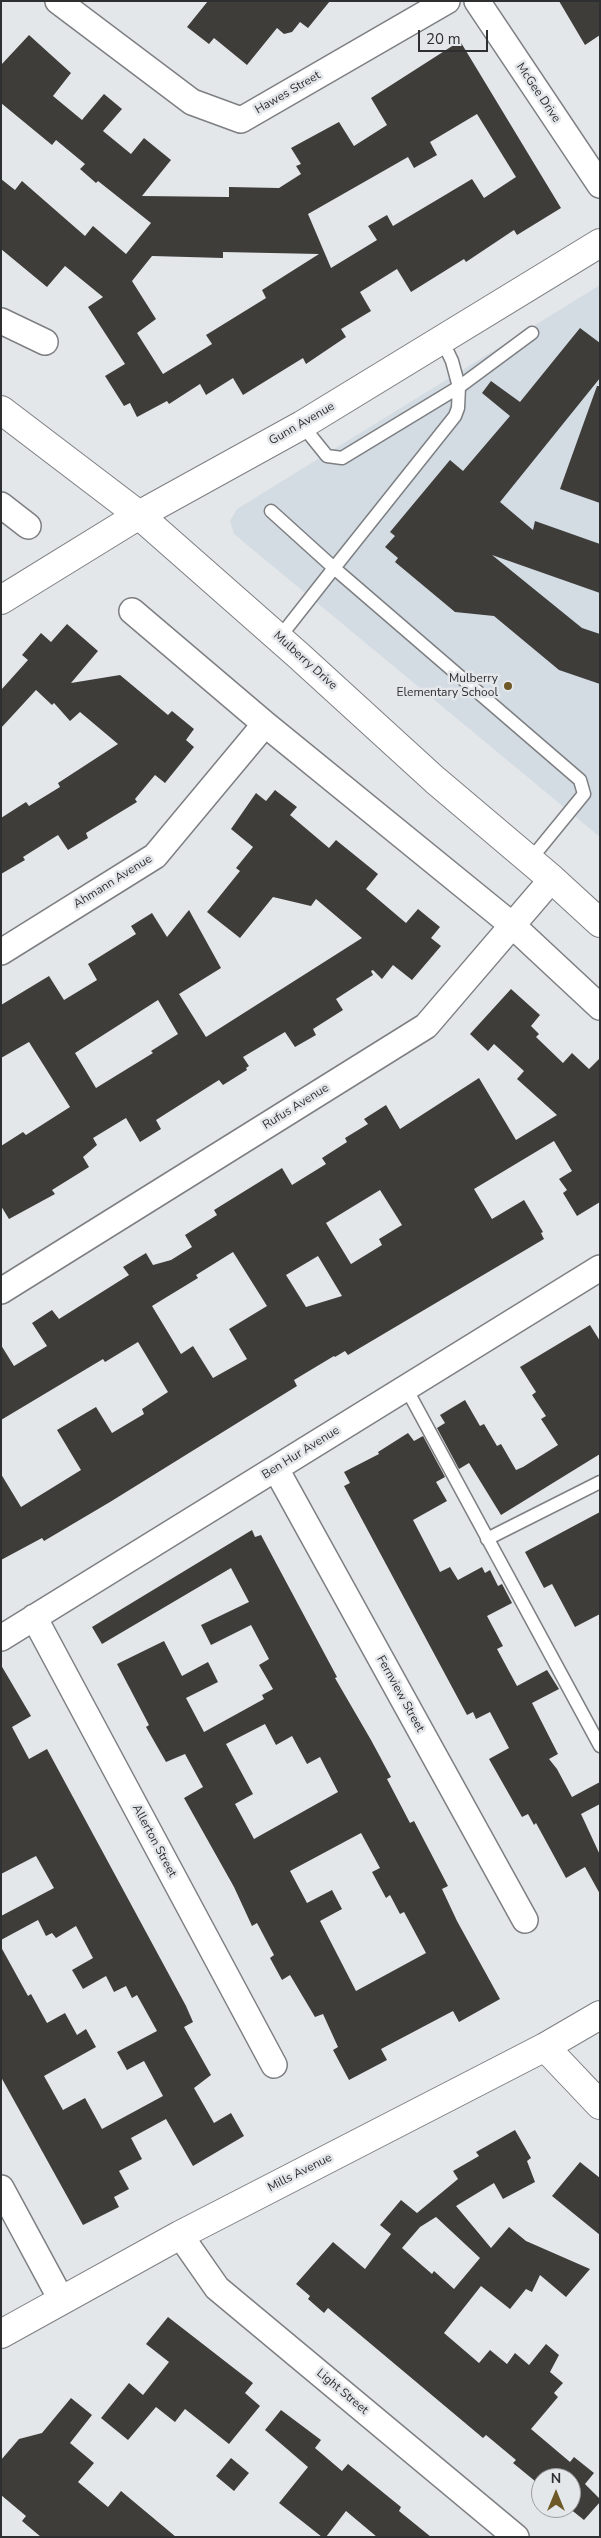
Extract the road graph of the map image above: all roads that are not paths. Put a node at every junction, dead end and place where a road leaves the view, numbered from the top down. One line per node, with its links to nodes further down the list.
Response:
1 (58, 1): 2 (street, Hawes Street)
2 (447, 1)
3 (476, 1): 4 (street, McGee Drive)
4 (600, 185)
5 (600, 243): 8 (main road, Gunn Avenue)
6 (1, 321): 9 (street)
7 (532, 333): 10 (lane)
8 (442, 340): 10 (lane); 12 (main road, Gunn Avenue)
9 (45, 342)
10 (459, 387): 12 (lane); 17 (lane)
11 (1, 410): 15 (main road, Mulberry Drive)
12 (302, 425): 15 (main road, Gunn Avenue)
13 (1, 505): 16 (street)
14 (271, 511): 17 (lane)
15 (139, 515): 18 (main road, Gunn Avenue); 20 (main road, Mulberry Drive)
16 (28, 526)
17 (334, 568): 20 (lane); 22 (lane)
18 (1, 600)
19 (132, 611): 21 (street)
20 (279, 638): 22 (main road, Mulberry Drive)
21 (265, 724): 25 (street); 26 (street, Ahmann Avenue)
22 (530, 860): 23 (main road, Mulberry Drive)
23 (552, 879): 24 (main road, Mulberry Drive); 25 (street, Rufus Avenue)
24 (600, 923)
25 (512, 925): 27 (street); 29 (street, Rufus Avenue)
26 (1, 952)
27 (600, 1007)
28 (600, 1268): 30 (street, Ben Hur Avenue)
29 (1, 1291)
30 (406, 1388): 31 (street, Ben Hur Avenue); 33 (lane)
31 (276, 1469): 34 (street, Ben Hur Avenue); 37 (street, Fernview Street)
32 (600, 1482): 33 (lane)
33 (487, 1539): 36 (lane)
34 (34, 1617): 35 (street, Ben Hur Avenue); 40 (street, Allerton Street)
35 (1, 1638)
36 (600, 1746)
37 (525, 1920)
38 (600, 2015): 39 (main road, Mills Avenue)
39 (545, 2048): 41 (main road); 43 (main road, Mills Avenue)
40 (274, 2065)
41 (600, 2105)
42 (1, 2188): 44 (street)
43 (180, 2235): 44 (main road, Mills Avenue); 46 (street, Light Street)
44 (62, 2301): 45 (main road, Mills Avenue)
45 (1, 2334)
46 (516, 2537)

